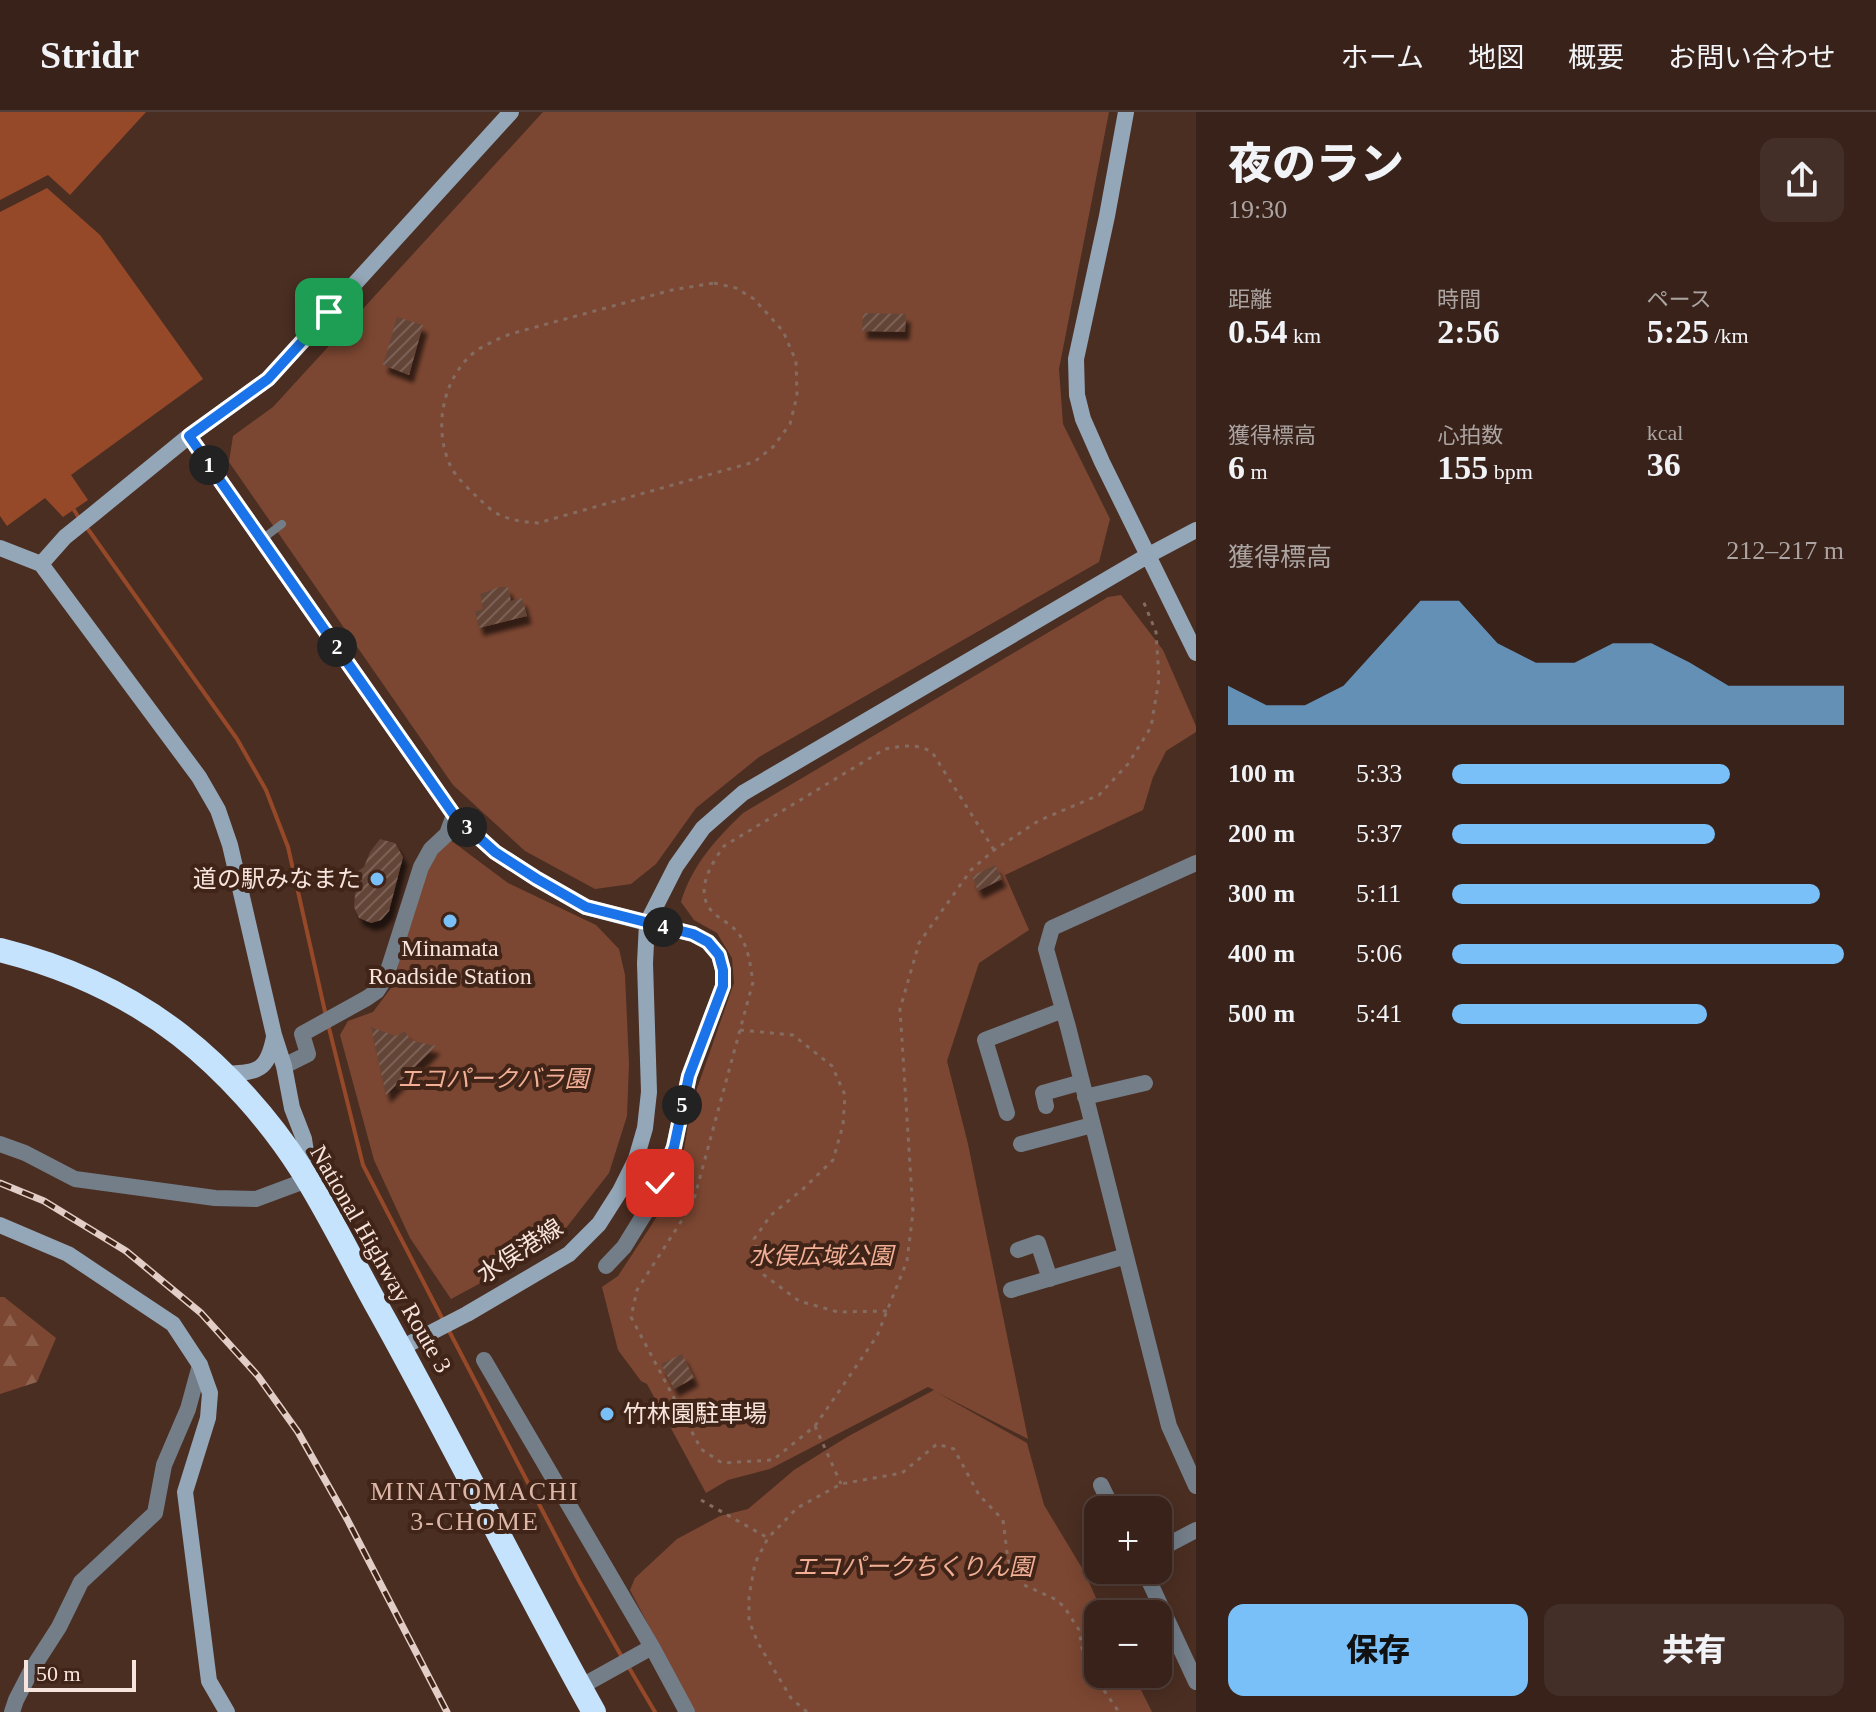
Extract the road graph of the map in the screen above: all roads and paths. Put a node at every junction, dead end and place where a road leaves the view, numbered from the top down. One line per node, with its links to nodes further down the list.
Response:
1 (511, 112): 4 (street)
2 (1126, 112): 9 (street)
3 (672, 290): 3 (path)
4 (189, 436): 7 (street); 10 (street)
5 (282, 524): 7 (lane)
6 (1196, 530): 9 (street)
7 (261, 540): 13 (street)
8 (0, 548): 10 (street)
9 (1147, 556): 12 (street); 16 (street)
10 (41, 564): 20 (street)
11 (1142, 598): 14 (path)
12 (1196, 653)
13 (454, 815): 16 (street); 21 (street)
14 (994, 850): 19 (path); 37 (path)
15 (1196, 863): 18 (street)
16 (647, 923): 34 (street); 38 (street, 水俣港線)
17 (0, 950): 22 (highway, National Highway Route 3)
18 (1063, 1010): 24 (street); 26 (street)
19 (740, 1030): 37 (path); 41 (path)
20 (274, 1035): 21 (street); 22 (street)
21 (284, 1066): 30 (street)
22 (223, 1074): 30 (highway, National Highway Route 3)
23 (1145, 1083): 24 (street)
24 (1084, 1090): 25 (street); 27 (street)
25 (1042, 1093)
26 (1007, 1113)
27 (1092, 1125): 29 (street); 33 (street)
28 (0, 1144): 30 (street)
29 (1021, 1144)
30 (303, 1173): 38 (highway, National Highway Route 3)
31 (0, 1225): 40 (street)
32 (1018, 1250): 35 (street)
33 (1126, 1256): 35 (street); 44 (street)
34 (606, 1266)
35 (1050, 1279): 36 (street)
36 (1011, 1290)
37 (887, 1311): 41 (path)
38 (410, 1343): 53 (highway, National Highway Route 3)
39 (484, 1360): 51 (street)
40 (200, 1365): 54 (street); 55 (street)
41 (815, 1426): 42 (path)
42 (841, 1484): 48 (path); 59 (path)
43 (1101, 1485): 45 (street)
44 (1196, 1486)
45 (1106, 1496)
46 (701, 1500): 48 (path)
47 (1196, 1530): 49 (street)
48 (768, 1538): 58 (path)
49 (1172, 1543)
50 (1150, 1584): 52 (street)
51 (652, 1647): 53 (street); 57 (street)
52 (1196, 1682)
53 (580, 1687): 56 (highway, National Highway Route 3)
54 (12, 1712)
55 (227, 1712)
56 (594, 1712)
57 (687, 1712)
58 (807, 1712)
59 (1119, 1712)

